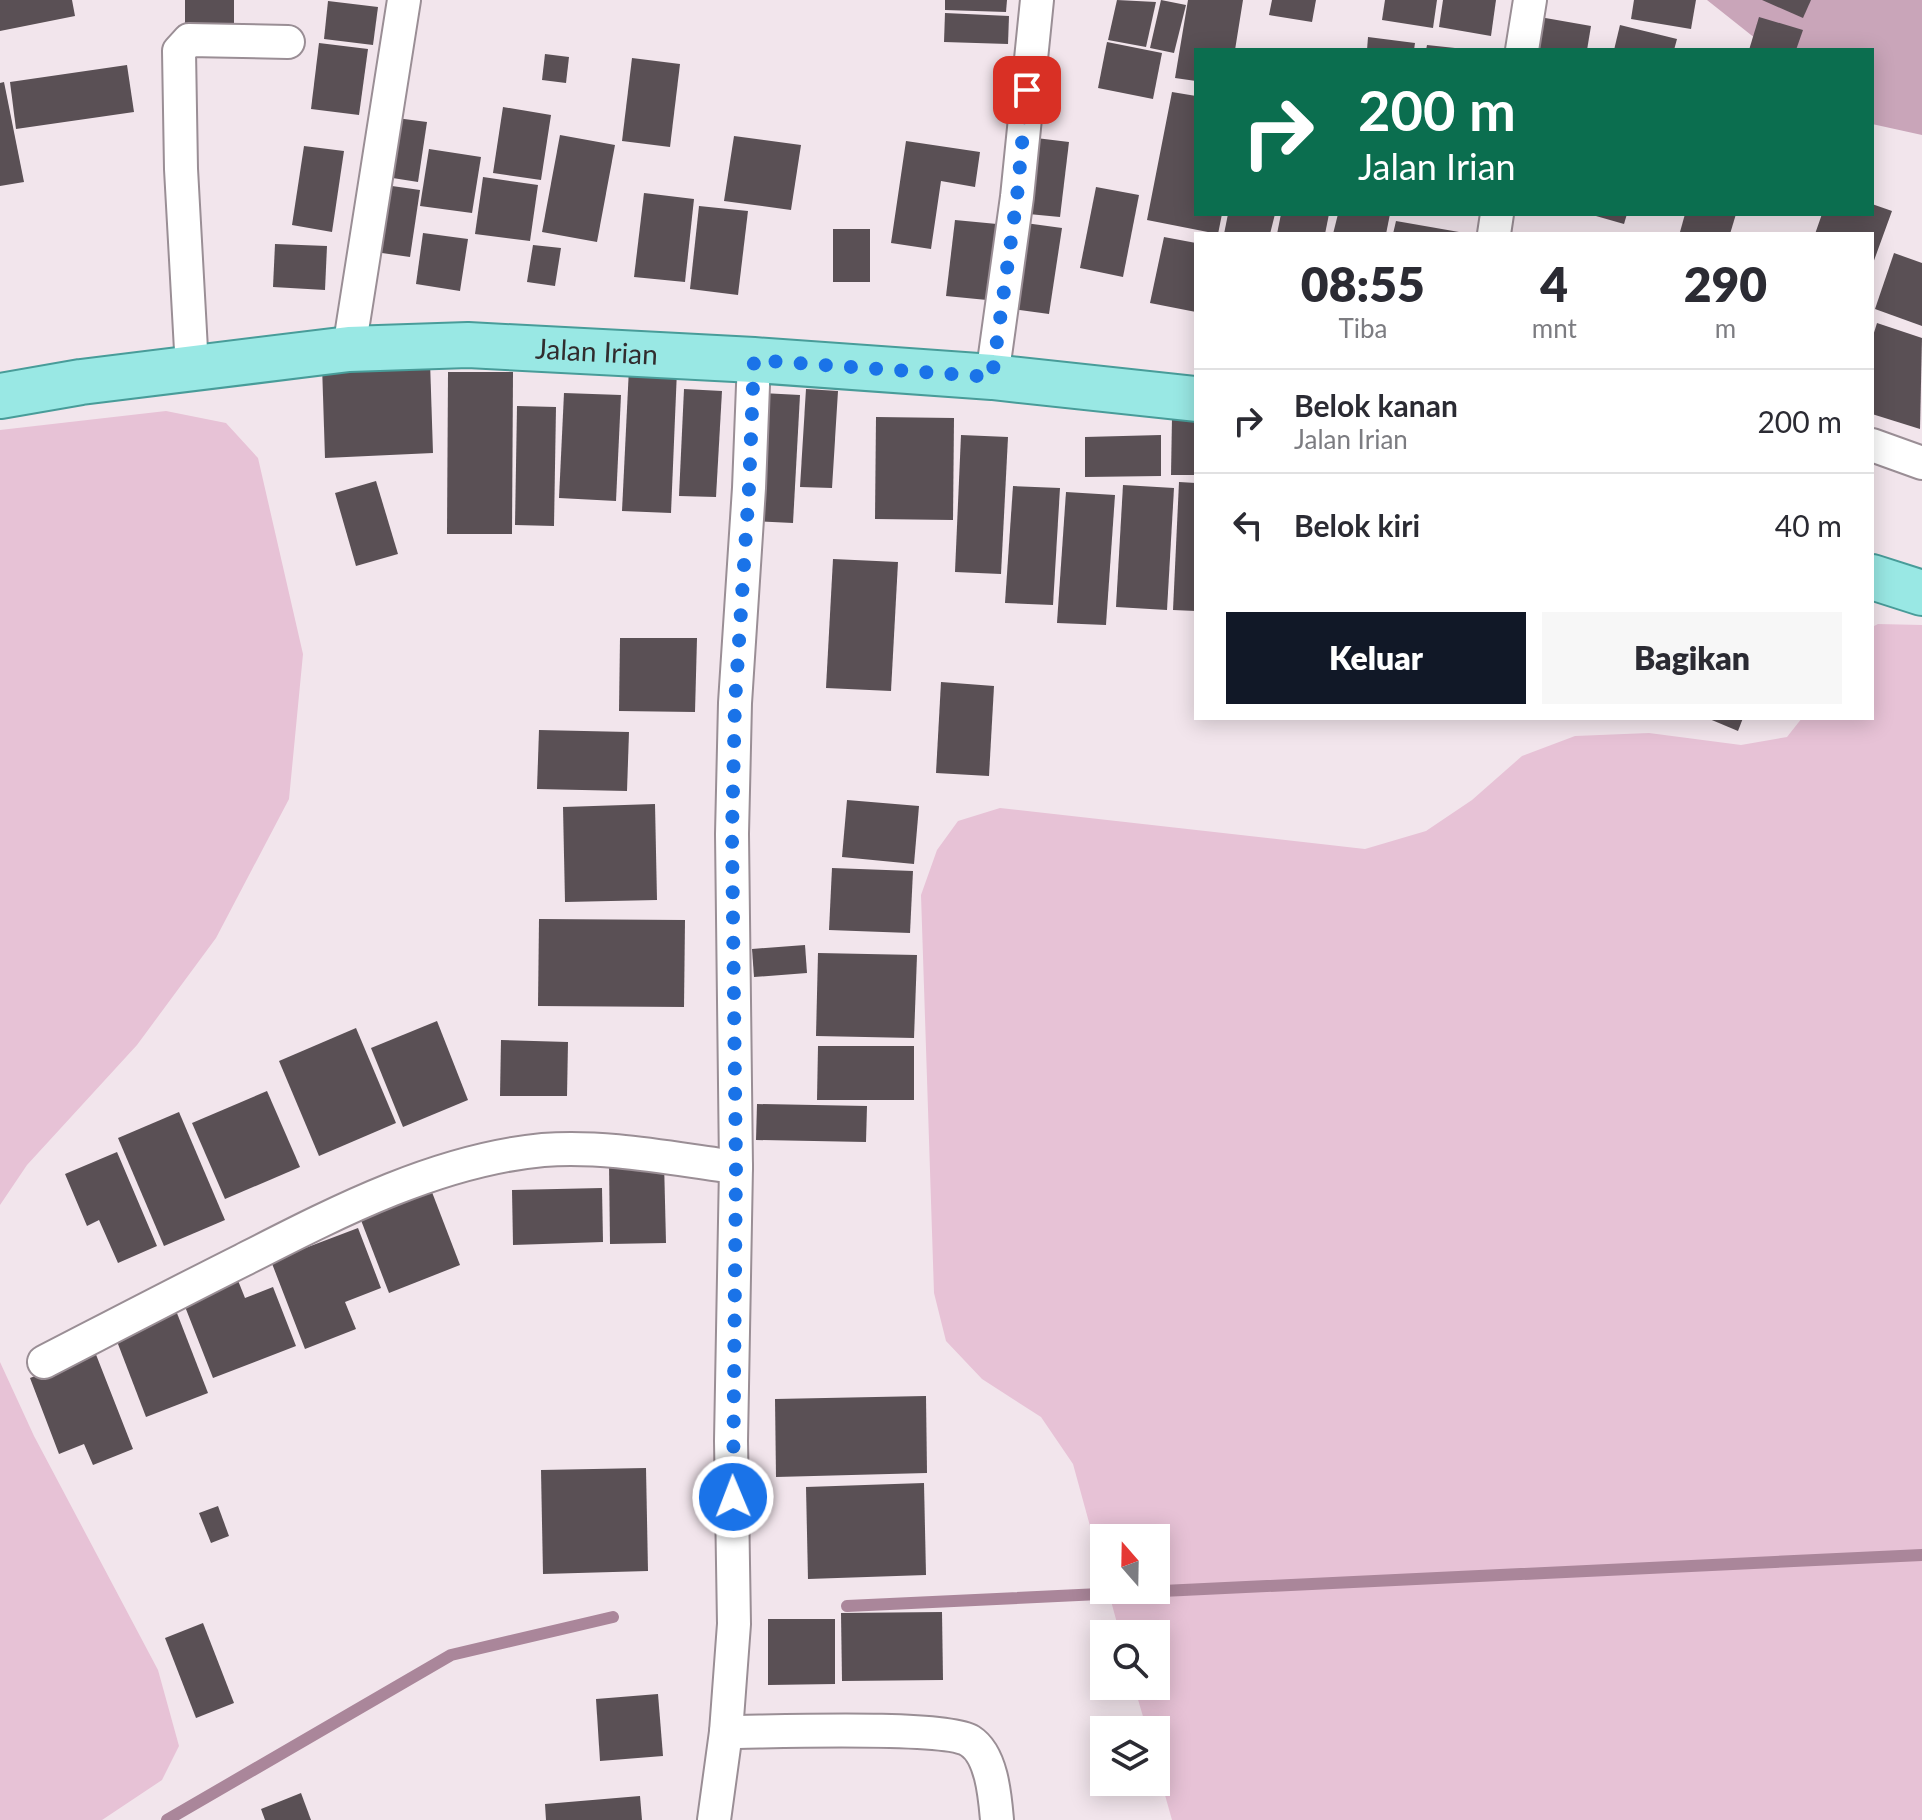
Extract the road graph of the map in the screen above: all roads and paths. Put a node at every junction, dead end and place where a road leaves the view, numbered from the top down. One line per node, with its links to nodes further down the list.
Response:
1 (404, 0): 6 (street)
2 (1037, 0): 9 (street)
3 (1530, 0): 5 (street)
4 (288, 42): 8 (street)
5 (1522, 48)
6 (349, 349): 7 (main road, Jalan Irian); 8 (main road, Jalan Irian)
7 (754, 360): 9 (main road, Jalan Irian); 16 (street)
8 (192, 368): 10 (main road, Jalan Irian)
9 (992, 377): 11 (main road, Jalan Irian)
10 (0, 396)
11 (1194, 399)
12 (1874, 446): 13 (street)
13 (1922, 463)
14 (1874, 578): 15 (main road)
15 (1922, 593)
16 (736, 1167): 17 (street); 18 (street)
17 (44, 1362)
18 (726, 1732): 19 (street); 20 (street)
19 (714, 1820)
20 (997, 1820)

